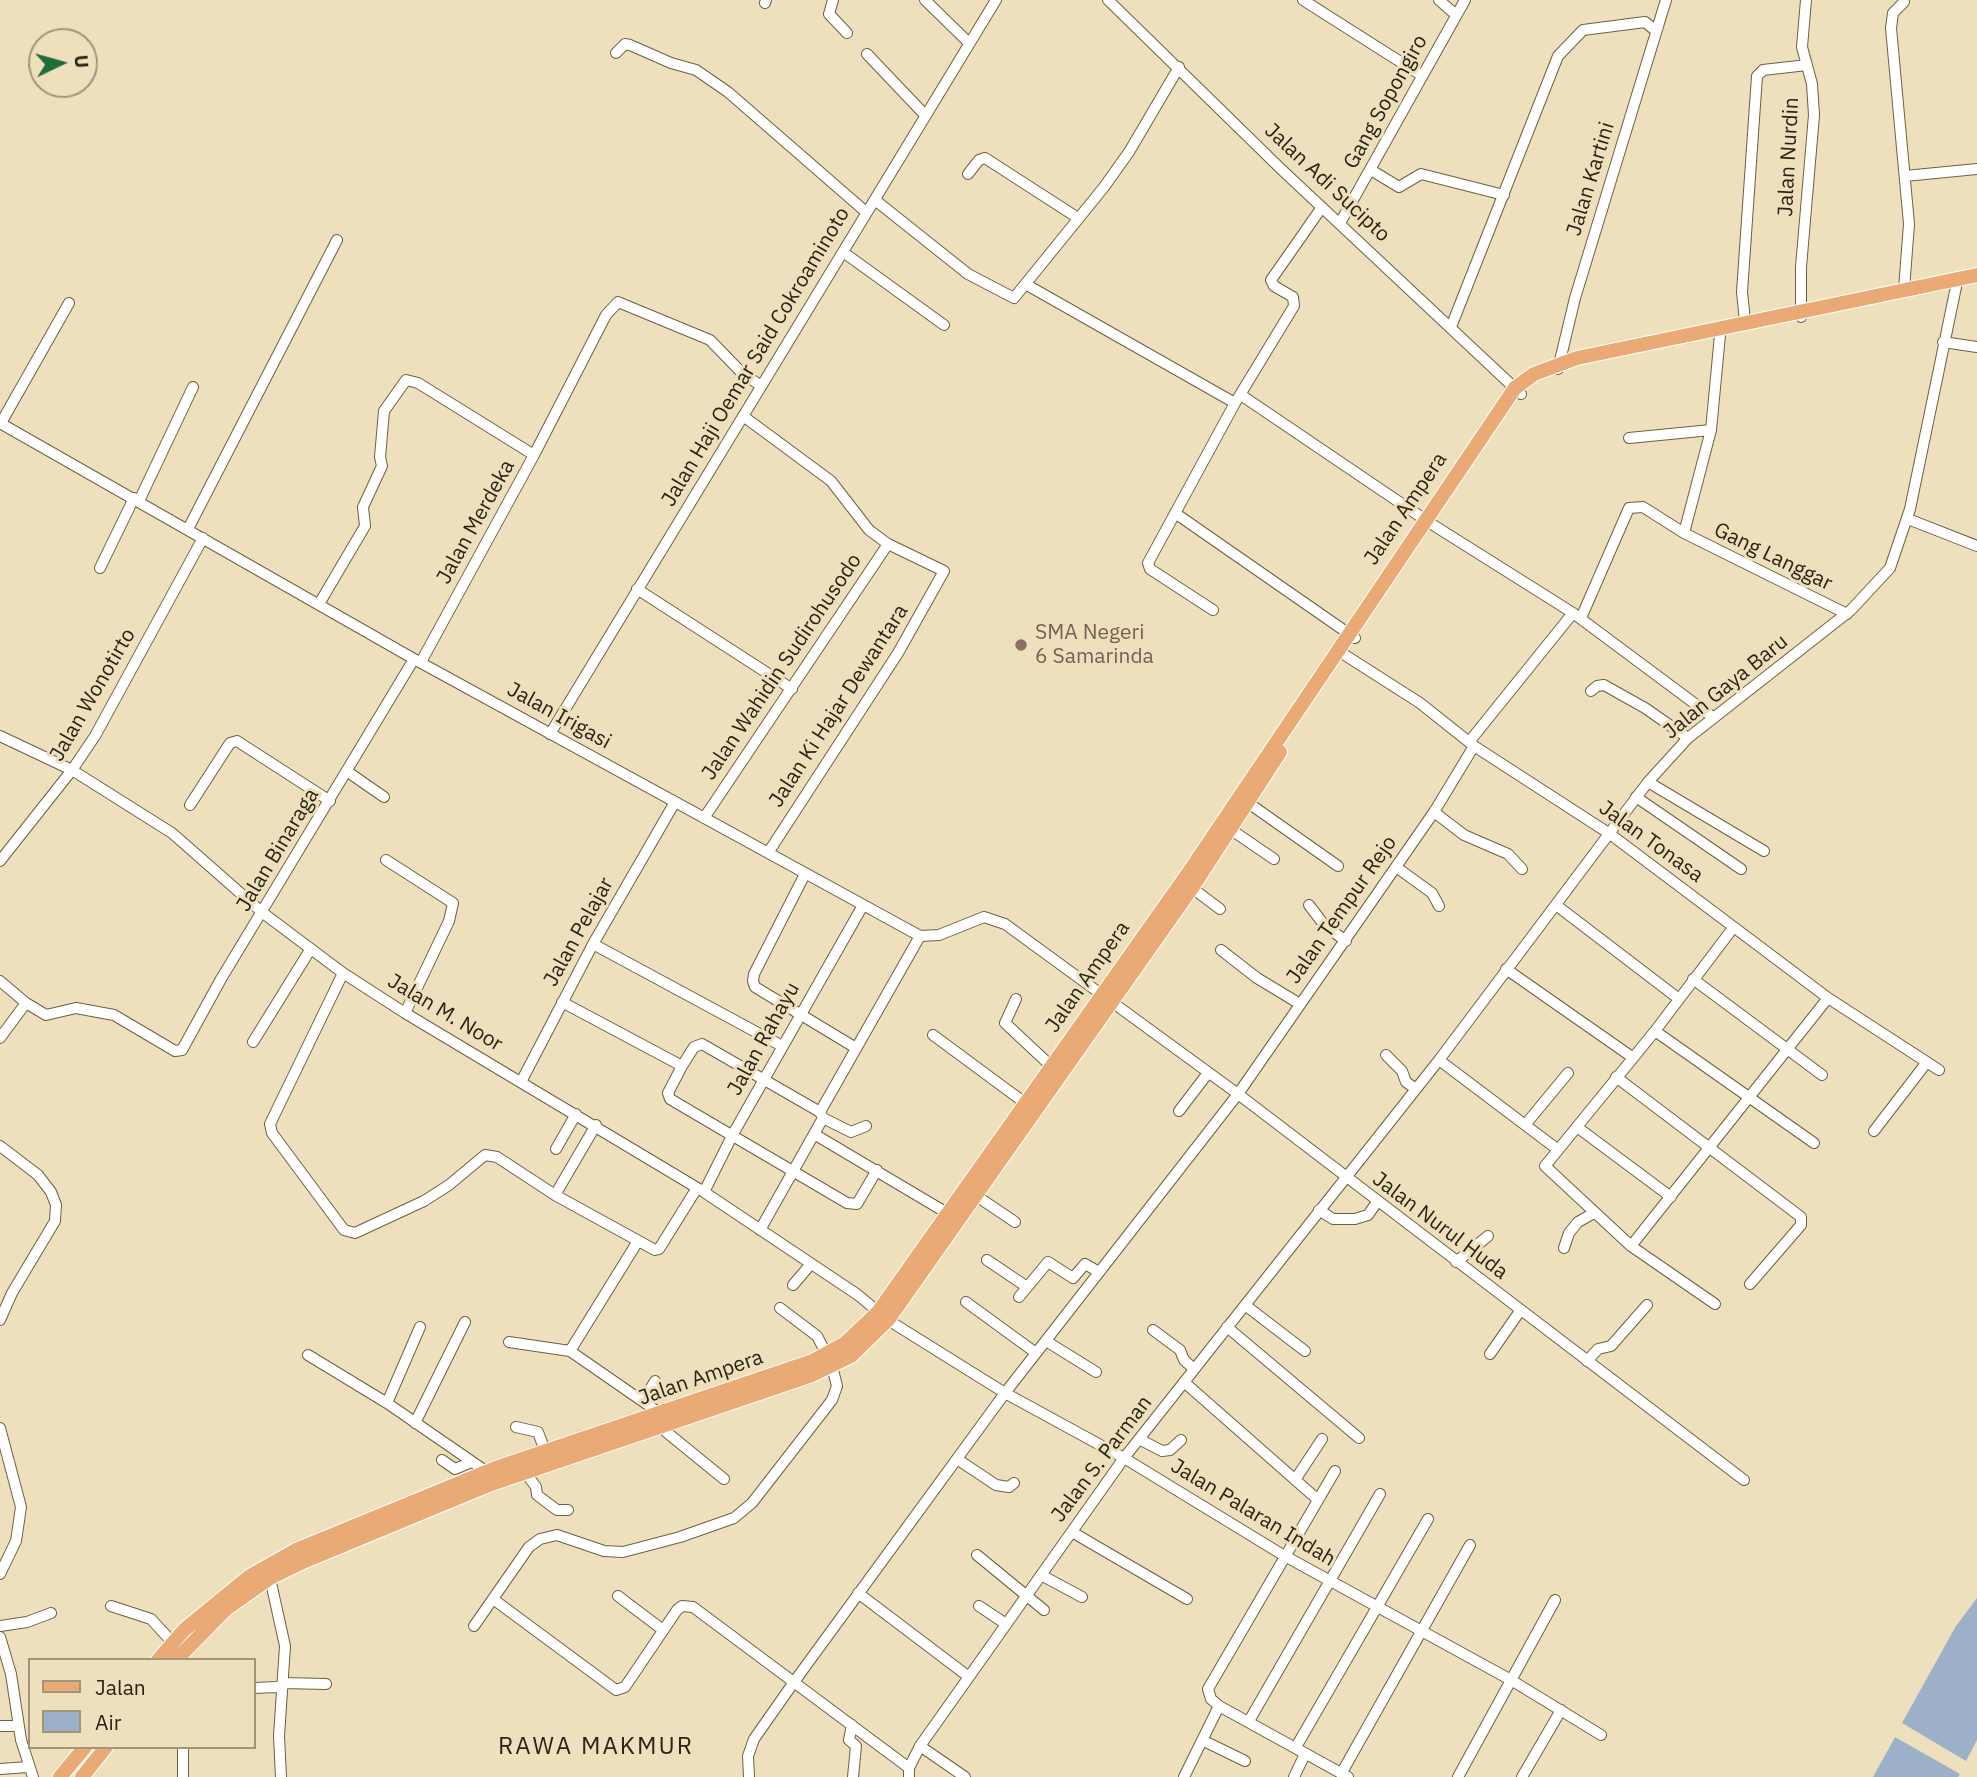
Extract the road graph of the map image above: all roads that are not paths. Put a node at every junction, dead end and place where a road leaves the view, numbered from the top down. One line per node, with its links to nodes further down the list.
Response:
1 (833, 0): 13 (street)
2 (925, 0): 14 (street)
3 (996, 0): 14 (street, Jalan Haji Oemar Said Cokroaminoto)
4 (1108, 0): 18 (street, Jalan Adi Sucipto)
5 (1303, 0): 19 (street)
6 (1438, 0): 11 (street)
7 (1465, 0): 11 (street, Gang Sopongiro)
8 (1666, 0): 12 (street, Jalan Kartini)
9 (1806, 0): 17 (street, Jalan Nurdin)
10 (1904, 2): 24 (street)
11 (1456, 15): 19 (street, Gang Sopongiro)
12 (1656, 31): 25 (street); 46 (street, Jalan Kartini)
13 (848, 33)
14 (968, 42): 20 (street, Jalan Haji Oemar Said Cokroaminoto)
15 (616, 53): 28 (street)
16 (867, 54): 20 (street)
17 (1807, 65): 39 (street, Jalan Nurdin); 40 (street)
18 (1179, 67): 27 (street, Jalan Adi Sucipto); 29 (street)
19 (1421, 75): 22 (street, Gang Sopongiro)
20 (925, 116): 26 (street, Jalan Haji Oemar Said Cokroaminoto)
21 (1977, 169): 24 (street)
22 (1371, 170): 25 (street); 30 (street, Gang Sopongiro)
23 (968, 174): 29 (street)
24 (1905, 176): 37 (street)
25 (1504, 195): 42 (street)
26 (875, 200): 28 (street, Jalan Haji Oemar Said Cokroaminoto); 35 (street)
27 (1322, 207): 30 (street, Jalan Adi Sucipto); 50 (street)
28 (866, 212): 32 (street, Jalan Haji Oemar Said Cokroaminoto)
29 (1077, 218): 35 (street)
30 (1340, 223): 42 (street, Jalan Adi Sucipto)
31 (337, 240): 60 (street)
32 (844, 252): 41 (street); 47 (street, Jalan Haji Oemar Said Cokroaminoto)
33 (1977, 275): 37 (main road, Jalan Ampera)
34 (1977, 283): 36 (main road, Jalan Ampera)
35 (1027, 285): 50 (street)
36 (1956, 287): 39 (main road, Jalan Ampera); 44 (street, Jalan Gaya Baru)
37 (1904, 289): 39 (main road, Jalan Ampera)
38 (69, 303): 52 (street)
39 (1801, 314): 40 (main road, Jalan Ampera); 43 (main road, Jalan Ampera)
40 (1745, 321): 46 (main road, Jalan Ampera)
41 (944, 325)
42 (1451, 327): 49 (street, Jalan Adi Sucipto)
43 (1720, 335): 46 (main road, Jalan Ampera); 53 (street)
44 (1943, 342): 45 (street); 58 (street, Jalan Gaya Baru)
45 (1977, 346)
46 (1559, 367): 49 (main road, Jalan Ampera)
47 (760, 385): 51 (street, Jalan Haji Oemar Said Cokroaminoto); 55 (street)
48 (192, 387): 56 (street)
49 (1518, 391): 59 (main road, Jalan Ampera)
50 (1238, 399): 57 (street); 59 (street)
51 (743, 416): 63 (street); 66 (street, Jalan Haji Oemar Said Cokroaminoto)
52 (1, 423): 56 (street, Jalan Irigasi)
53 (1711, 430): 54 (street); 61 (street)
54 (1629, 438)
55 (534, 455): 67 (street, Jalan Merdeka); 73 (street, Jalan Merdeka)
56 (137, 500): 60 (street, Jalan Irigasi); 65 (street)
57 (1175, 513): 68 (street); 71 (street)
58 (1908, 519): 64 (street); 69 (street, Jalan Gaya Baru)
59 (1427, 521): 70 (street); 71 (main road, Jalan Ampera)
60 (188, 529): 62 (street, Jalan Irigasi)
61 (1684, 533): 69 (street, Gang Langgar); 70 (street, Gang Langgar)
62 (203, 538): 67 (street, Jalan Irigasi); 81 (street, Jalan Wonotirto)
63 (888, 544): 74 (street, Jalan Wahidin Sudirohusodo); 95 (street, Jalan Ki Hajar Dewantara)
64 (1977, 546)
65 (100, 568)
66 (637, 589): 74 (street); 77 (street, Jalan Haji Oemar Said Cokroaminoto)
67 (319, 604): 73 (street, Jalan Irigasi)
68 (1213, 610)
69 (1847, 614): 76 (street, Jalan Gaya Baru)
70 (1577, 615): 76 (street); 80 (street, Jalan Tempur Rejo)
71 (1352, 636): 72 (main road, Jalan Ampera)
72 (1341, 652): 80 (street, Jalan Tonasa); 88 (main road, Jalan Ampera); 123 (main road, Jalan Ampera)
73 (418, 661): 77 (street, Jalan Irigasi); 82 (street, Jalan Binaraga)
74 (792, 689): 91 (street, Jalan Wahidin Sudirohusodo)
75 (1591, 691): 79 (street)
76 (1713, 718): 79 (street, Jalan Gaya Baru)
77 (550, 734): 87 (street, Jalan Irigasi)
78 (0, 736): 81 (street, Jalan M. Noor)
79 (1688, 738): 83 (street, Jalan Gaya Baru)
80 (1471, 744): 90 (street, Jalan Tempur Rejo); 93 (street, Jalan Tonasa)
81 (72, 770): 98 (street, Jalan Wonotirto); 110 (street, Jalan M. Noor)
82 (348, 772): 84 (street); 86 (street, Jalan Binaraga)
83 (1648, 782): 85 (street, Jalan Gaya Baru); 94 (street)
84 (384, 797)
85 (1636, 797): 93 (street, Jalan Gaya Baru); 102 (street)
86 (330, 801): 89 (street); 110 (street, Jalan Binaraga)
87 (675, 802): 91 (street, Jalan Irigasi); 114 (street, Jalan Pelajar)
88 (1247, 802): 92 (main road, Jalan Ampera); 99 (street)
89 (190, 805)
90 (1434, 812): 100 (street, Jalan Tempur Rejo); 101 (street)
91 (706, 815): 95 (street, Jalan Irigasi)
92 (1230, 829): 96 (street); 104 (main road, Jalan Ampera)
93 (1610, 834): 106 (street, Jalan Gaya Baru); 111 (street, Jalan Tonasa)
94 (1764, 850)
95 (768, 853): 103 (street, Jalan Irigasi)
96 (1274, 859)
97 (387, 860): 128 (street)
98 (0, 861)
99 (1338, 866)
100 (1396, 867): 107 (street); 113 (street, Jalan Tempur Rejo)
101 (1522, 869)
102 (1741, 869)
103 (805, 874): 108 (street, Jalan Irigasi); 129 (street)
104 (1192, 888): 109 (street); 123 (main road, Jalan Ampera)
105 (1309, 905): 113 (street)
106 (1556, 905): 117 (street, Jalan Gaya Baru); 124 (street)
107 (1439, 906)
108 (862, 907): 112 (street, Jalan Irigasi); 129 (street, Jalan Rahayu)
109 (1220, 909)
110 (263, 913): 115 (street, Jalan M. Noor); 126 (street, Jalan Binaraga)
111 (1733, 928): 119 (street); 121 (street, Jalan Tonasa)
112 (920, 936): 123 (street); 135 (street)
113 (1346, 941): 127 (street, Jalan Tempur Rejo)
114 (593, 944): 125 (street, Jalan Pelajar); 134 (street)
115 (310, 950): 118 (street, Jalan M. Noor); 133 (street)
116 (1221, 950): 127 (street)
117 (1506, 969): 138 (street); 139 (street, Jalan Gaya Baru)
118 (344, 973): 128 (street, Jalan M. Noor); 173 (street)
119 (1693, 979): 124 (street); 136 (street)
120 (0, 981): 126 (street)
121 (1828, 998): 136 (street); 140 (street, Jalan Tonasa)
122 (1016, 999): 142 (street)
123 (1106, 999): 142 (main road, Jalan Ampera); 144 (street, Jalan Nurul Huda); 174 (main road, Jalan Ampera)
124 (1679, 999): 130 (street)
125 (562, 1002): 141 (street); 149 (street, Jalan Pelajar)
126 (26, 1003): 132 (street)
127 (1300, 1004): 151 (street, Jalan Tempur Rejo)
128 (405, 1013): 149 (street, Jalan M. Noor)
129 (800, 1014): 134 (street, Jalan Rahayu); 135 (street)
130 (1655, 1031): 138 (street); 152 (street)
131 (933, 1035): 153 (street)
132 (0, 1038)
133 (253, 1042)
134 (782, 1046): 148 (street, Jalan Rahayu)
135 (856, 1048): 156 (street)
136 (1788, 1050): 146 (street); 152 (street)
137 (1386, 1055): 150 (street)
138 (1632, 1057): 147 (street)
139 (1439, 1060): 150 (street, Jalan Gaya Baru); 158 (street)
140 (1927, 1062): 143 (street, Jalan Tonasa); 161 (street)
141 (682, 1066): 148 (street); 162 (street)
142 (1051, 1066): 153 (main road, Jalan Ampera)
143 (1939, 1070)
144 (1208, 1073): 151 (street, Jalan Nurul Huda); 154 (street)
145 (1568, 1073): 158 (street)
146 (1822, 1075)
147 (1616, 1077): 160 (street); 166 (street)
148 (764, 1079): 156 (street); 162 (street, Jalan Rahayu)
149 (521, 1082): 155 (street, Jalan M. Noor)
150 (1416, 1089): 171 (street, Jalan Gaya Baru)
151 (1238, 1094): 171 (street, Jalan Nurul Huda); 189 (street, Jalan Tempur Rejo)
152 (1750, 1100): 164 (street); 166 (street)
153 (1025, 1103): 178 (main road, Jalan Ampera)
154 (1179, 1111)
155 (576, 1114): 157 (street, Jalan M. Noor); 167 (street)
156 (822, 1115): 159 (street); 163 (street)
157 (596, 1125): 172 (street, Jalan M. Noor); 173 (street)
158 (1525, 1125): 168 (street)
159 (866, 1126)
160 (1577, 1127): 168 (street); 175 (street)
161 (1874, 1131)
162 (733, 1134): 169 (street); 172 (street, Jalan Rahayu)
163 (814, 1134): 169 (street); 170 (street)
164 (1814, 1143)
165 (0, 1146): 203 (street)
166 (1709, 1148): 175 (street); 191 (street)
167 (556, 1149)
168 (1557, 1149): 179 (street)
169 (792, 1169): 170 (street); 181 (street)
170 (877, 1170): 178 (street)
171 (1350, 1172): 176 (street, Jalan Nurul Huda); 177 (street, Jalan S. Parman)
172 (700, 1190): 181 (street, Jalan M. Noor); 183 (street, Jalan Rahayu)
173 (555, 1195): 183 (street)
174 (975, 1195): 180 (street); 202 (main road, Jalan Ampera)
175 (1671, 1196): 184 (street)
176 (1377, 1202): 177 (street); 187 (street, Jalan Nurul Huda)
177 (1319, 1210): 198 (street, Jalan S. Parman)
178 (947, 1213): 202 (main road, Jalan Ampera)
179 (1594, 1213): 184 (street); 185 (street)
180 (1015, 1222)
181 (760, 1230): 188 (street, Jalan M. Noor)
182 (1488, 1236): 187 (street)
183 (638, 1241): 210 (street)
184 (1631, 1246): 197 (street)
185 (1564, 1248)
186 (987, 1260): 193 (street)
187 (1455, 1262): 201 (street, Jalan Nurul Huda)
188 (810, 1265): 192 (street); 202 (street, Jalan M. Noor)
189 (1099, 1272): 190 (street); 194 (street, Jalan Tempur Rejo)
190 (1073, 1278): 193 (street); 194 (street)
191 (1750, 1284)
192 (793, 1285)
193 (1027, 1287): 195 (street)
194 (1087, 1288): 208 (street, Jalan Tempur Rejo)
195 (1019, 1297)
196 (965, 1302): 212 (street)
197 (1715, 1304)
198 (1245, 1305): 206 (street, Jalan S. Parman); 211 (street)
199 (1647, 1305): 216 (street)
200 (780, 1308): 215 (street)
201 (1520, 1311): 213 (street); 216 (street, Jalan Nurul Huda)
202 (883, 1316): 215 (main road, Jalan Ampera); 221 (street, Jalan Palaran Indah)
203 (0, 1320)
204 (465, 1322): 225 (street)
205 (419, 1327): 223 (street)
206 (1227, 1327): 217 (street, Jalan S. Parman); 228 (street)
207 (1153, 1329): 217 (street)
208 (1046, 1341): 212 (street, Jalan Tempur Rejo); 218 (street)
209 (509, 1342): 210 (street)
210 (570, 1351): 222 (street)
211 (1305, 1351)
212 (1036, 1353): 221 (street, Jalan Tempur Rejo)
213 (1490, 1354)
214 (308, 1355): 223 (street)
215 (829, 1360): 224 (main road, Jalan Ampera); 262 (street)
216 (1587, 1361): 244 (street, Jalan Nurul Huda)
217 (1194, 1369): 220 (street, Jalan S. Parman)
218 (1096, 1372)
219 (655, 1381): 222 (street)
220 (1184, 1382): 229 (street, Jalan S. Parman); 243 (street)
221 (1005, 1394): 235 (street, Jalan Palaran Indah); 236 (street, Jalan Tempur Rejo)
222 (643, 1401): 224 (street)
223 (387, 1403): 225 (street)
224 (660, 1420): 233 (main road, Jalan Ampera); 242 (street)
225 (415, 1423): 238 (street)
226 (516, 1427): 232 (street)
227 (0, 1429): 234 (street)
228 (1359, 1438)
229 (1139, 1439): 231 (street); 235 (street, Jalan S. Parman)
230 (1322, 1439): 243 (street)
231 (1181, 1440)
232 (545, 1451): 233 (main road, Jalan Ampera); 240 (main road, Jalan Ampera)
233 (564, 1452): 241 (main road, Jalan Ampera)
234 (4, 1457): 254 (street)
235 (1124, 1458): 250 (street, Jalan S. Parman); 253 (street, Jalan Palaran Indah)
236 (957, 1459): 245 (street); 258 (street, Jalan Tempur Rejo)
237 (442, 1460): 238 (street)
238 (472, 1462): 240 (street)
239 (1335, 1471): 247 (street)
240 (487, 1472): 276 (main road, Jalan Ampera)
241 (525, 1472): 248 (street); 256 (main road, Jalan Ampera)
242 (724, 1479)
243 (1295, 1480): 247 (street)
244 (1744, 1480)
245 (1014, 1483)
246 (1380, 1494): 257 (street)
247 (1317, 1499): 253 (street)
248 (568, 1510)
249 (1428, 1519): 267 (street)
250 (1072, 1532): 255 (street, Jalan S. Parman); 263 (street)
251 (1470, 1545): 274 (street)
252 (977, 1555): 261 (street)
253 (1283, 1555): 257 (street, Jalan Palaran Indah); 283 (street)
254 (0, 1574)
255 (1041, 1575): 260 (street); 261 (street, Jalan S. Parman)
256 (270, 1578): 276 (main road, Jalan Ampera); 281 (street)
257 (1331, 1582): 267 (street, Jalan Palaran Indah); 285 (street)
258 (858, 1593): 277 (street); 279 (street, Jalan Tempur Rejo)
259 (618, 1596): 273 (street)
260 (1082, 1597)
261 (1025, 1598): 268 (street); 270 (street, Jalan S. Parman)
262 (493, 1599): 272 (street); 273 (street)
263 (1187, 1600)
264 (1555, 1600): 278 (street)
265 (111, 1606): 276 (street)
266 (979, 1606): 270 (street)
267 (1377, 1606): 274 (street, Jalan Palaran Indah); 295 (street)
268 (1044, 1610)
269 (51, 1613): 271 (street)
270 (1006, 1624): 277 (street, Jalan S. Parman)
271 (0, 1626)
272 (474, 1626)
273 (663, 1630): 279 (street)
274 (1421, 1632): 278 (street, Jalan Palaran Indah); 300 (street)
275 (0, 1637): 288 (street)
276 (178, 1654)
277 (969, 1677): 291 (street, Jalan S. Parman)
278 (1511, 1680): 284 (street, Jalan Palaran Indah); 310 (street)
279 (794, 1682): 286 (street); 305 (street, Jalan Tempur Rejo)
280 (326, 1684): 281 (street)
281 (280, 1685): 282 (street); 304 (street)
282 (256, 1688)
283 (1219, 1706): 285 (street); 290 (street)
284 (1560, 1710): 289 (street, Jalan Palaran Indah); 311 (street)
285 (1249, 1721): 295 (street)
286 (852, 1725): 299 (street); 306 (street)
287 (0, 1726): 288 (street)
288 (19, 1726): 298 (street)
289 (1601, 1735)
290 (1202, 1740): 296 (street); 308 (street)
291 (920, 1746): 299 (street, Jalan S. Parman); 307 (street)
292 (83, 1749): 301 (main road)
293 (104, 1749): 302 (main road)
294 (183, 1749): 303 (street)
295 (1301, 1751): 300 (street); 309 (street)
296 (1245, 1761)
297 (0, 1769): 298 (street)
298 (30, 1772)
299 (909, 1773)
300 (1345, 1775)
301 (61, 1777)
302 (82, 1777)
303 (183, 1777)
304 (281, 1777)
305 (748, 1777)
306 (853, 1777)
307 (965, 1777)
308 (1184, 1777)
309 (1294, 1777)
310 (1458, 1777)
311 (1522, 1777)

